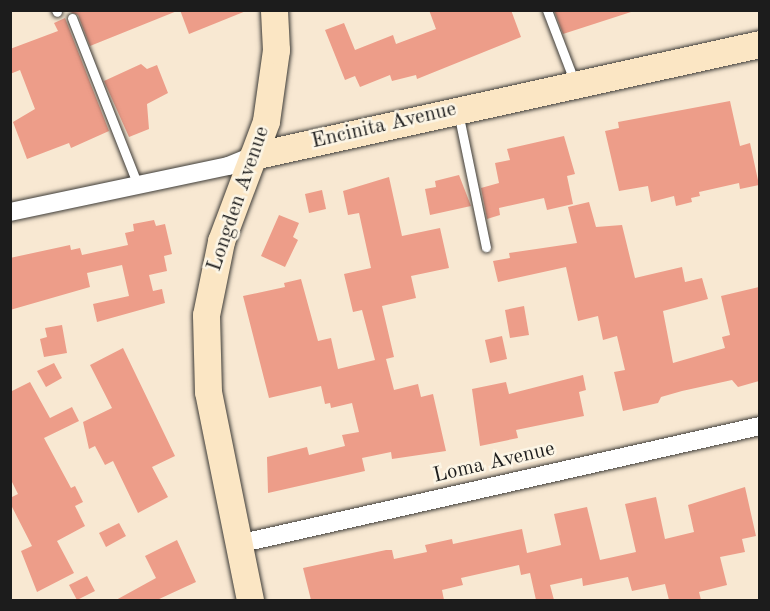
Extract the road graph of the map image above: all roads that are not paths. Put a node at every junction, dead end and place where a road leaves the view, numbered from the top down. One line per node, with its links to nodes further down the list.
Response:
1 (274, 10): 7 (street, Longden Avenue)
2 (547, 10): 5 (lane)
3 (72, 18): 8 (lane)
4 (759, 44): 5 (street, Encinita Avenue)
5 (574, 83): 6 (street, Encinita Avenue)
6 (457, 110): 7 (street, Encinita Avenue); 10 (lane)
7 (253, 156): 8 (street, Encinita Avenue); 12 (street, Longden Avenue)
8 (137, 183): 9 (street, Encinita Avenue)
9 (10, 212)
10 (486, 247)
11 (759, 426): 12 (street, Loma Avenue)
12 (238, 544): 13 (street, Longden Avenue)
13 (250, 600)

